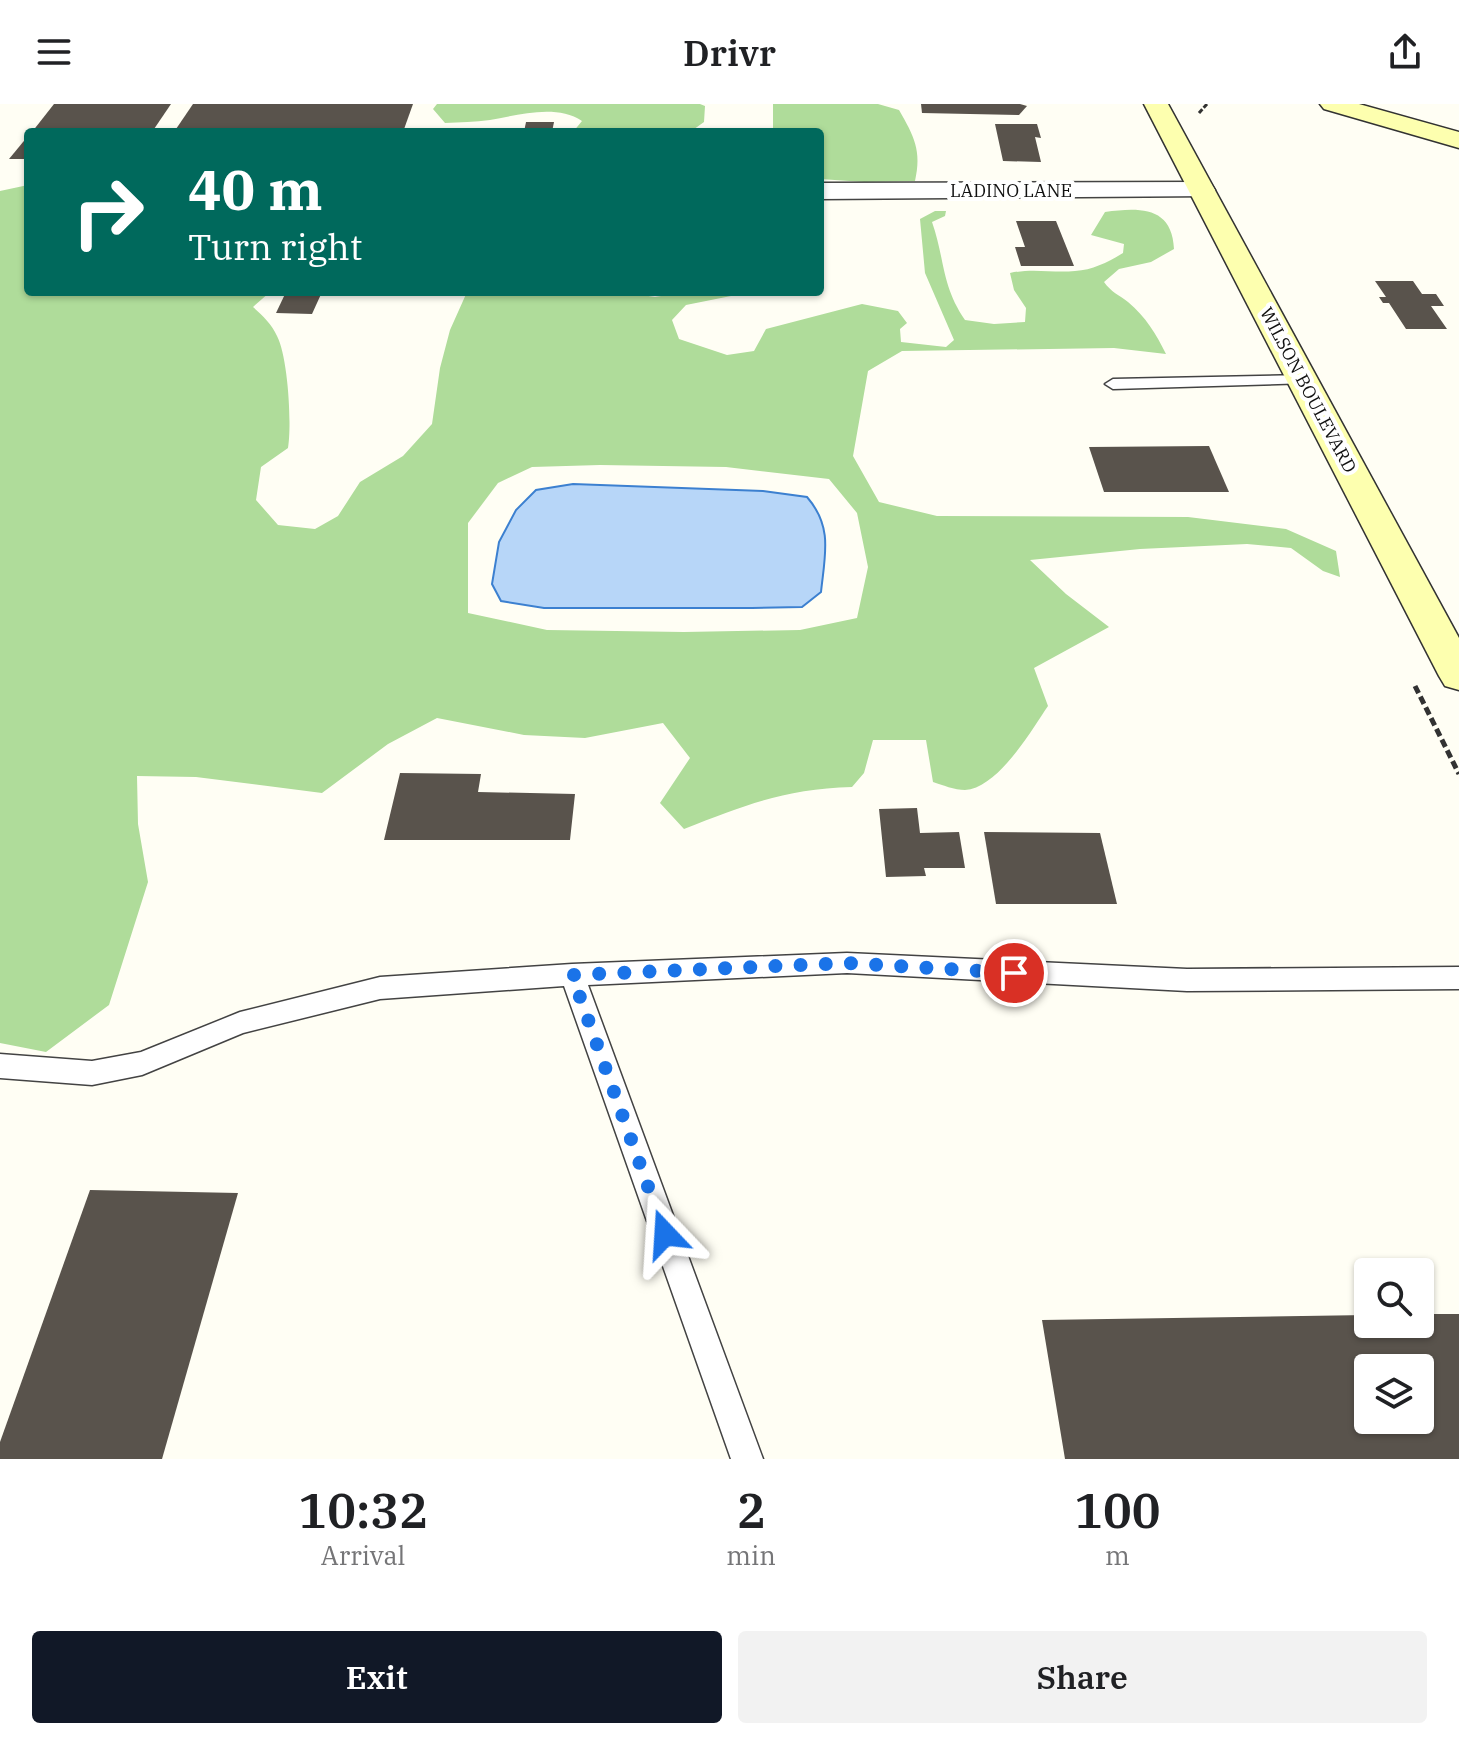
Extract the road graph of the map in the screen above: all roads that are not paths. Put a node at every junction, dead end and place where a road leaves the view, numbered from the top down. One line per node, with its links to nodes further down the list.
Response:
1 (1156, 104): 4 (main road, WILSON BOULEVARD)
2 (1332, 104): 3 (main road)
3 (1459, 140)
4 (1202, 190): 5 (street, LADINO LANE); 6 (main road, WILSON BOULEVARD)
5 (824, 191)
6 (1303, 380): 7 (lane); 8 (main road, WILSON BOULEVARD)
7 (1113, 384)
8 (1459, 676)
9 (572, 975): 10 (lane); 11 (lane); 12 (lane)
10 (1459, 978)
11 (0, 1066)
12 (747, 1459)

